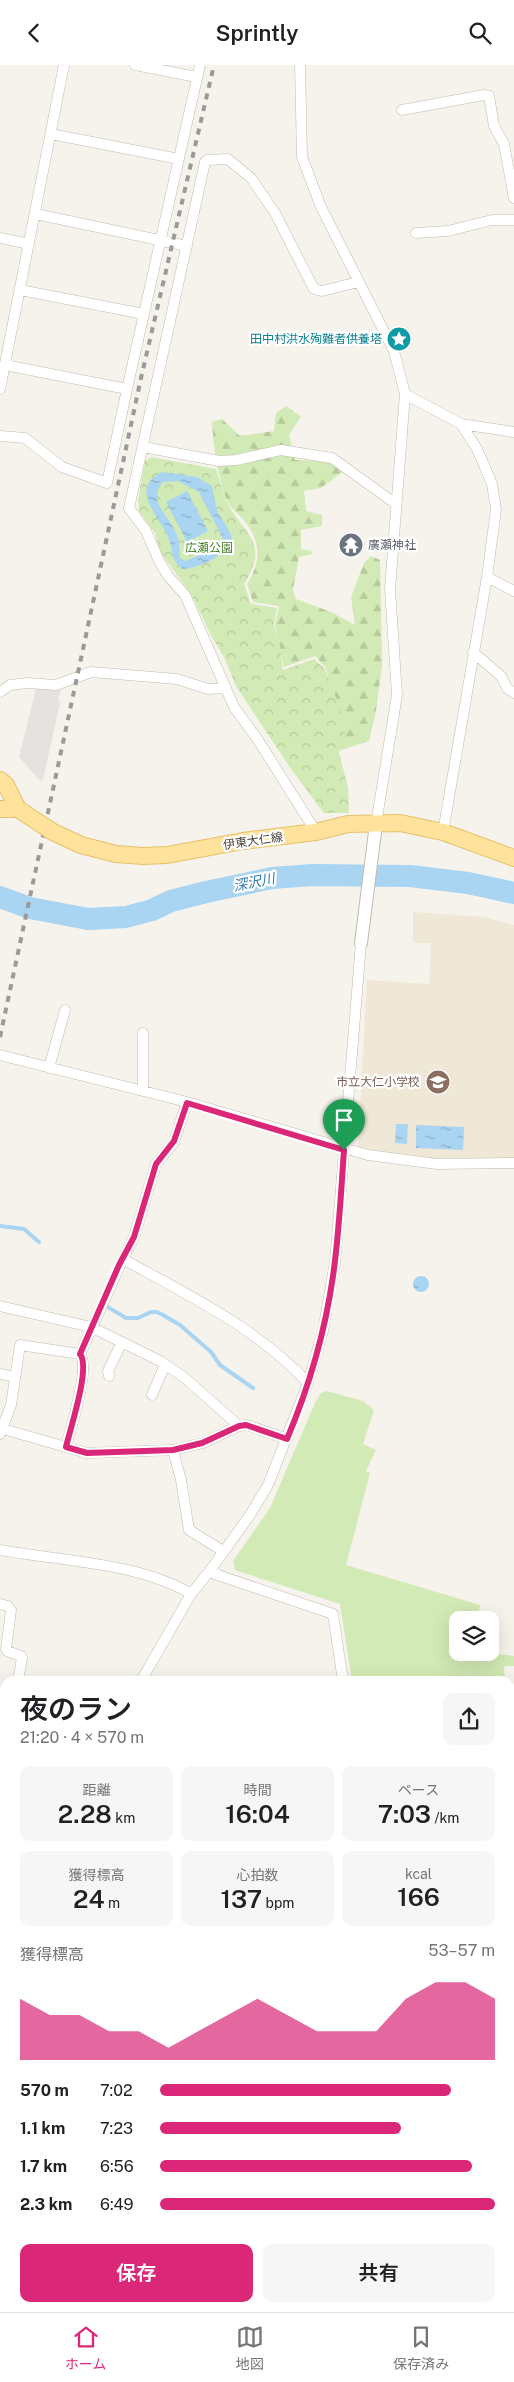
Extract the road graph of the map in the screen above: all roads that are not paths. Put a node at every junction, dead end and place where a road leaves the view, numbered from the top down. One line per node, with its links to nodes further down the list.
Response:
1 (64, 65): 7 (street)
2 (135, 65): 5 (street)
3 (200, 65): 5 (street)
4 (300, 65): 17 (street)
5 (197, 77): 8 (street)
6 (402, 109): 9 (street)
7 (51, 134): 8 (street); 10 (street)
8 (179, 159): 14 (street)
9 (514, 198)
10 (36, 214): 14 (street); 15 (street)
11 (514, 220): 12 (street)
12 (416, 233)
13 (0, 238): 15 (street)
14 (160, 240): 16 (street); 19 (street)
15 (29, 244): 18 (street)
16 (187, 246): 17 (street); 27 (street)
17 (358, 282): 23 (street)
18 (20, 289): 19 (street); 20 (street)
19 (144, 314): 22 (street)
20 (5, 365): 21 (street); 22 (street)
21 (0, 389)
22 (127, 389): 26 (street)
23 (405, 394): 24 (street); 28 (street)
24 (461, 424): 25 (street); 29 (street)
25 (514, 432)
26 (0, 436)
27 (142, 447): 28 (street); 32 (street)
28 (396, 504): 39 (street)
29 (487, 577): 30 (street); 31 (street)
30 (514, 591)
31 (473, 651): 34 (street); 41 (street)
32 (226, 688): 33 (street); 40 (street)
33 (0, 692)
34 (514, 693)
35 (0, 780): 38 (main road)
36 (0, 797): 38 (main road, 伊東大仁線)
37 (0, 809): 38 (main road)
38 (18, 809): 40 (main road, 伊東大仁線, bridge)
39 (376, 824): 40 (main road, 伊東大仁線); 41 (main road, 伊東大仁線); 43 (street)
40 (316, 831)
41 (444, 832): 42 (main road, 伊東大仁線)
42 (514, 858)
43 (361, 943): 50 (street)
44 (65, 1010): 47 (street)
45 (143, 1033): 48 (street)
46 (0, 1055): 47 (street)
47 (50, 1067): 48 (street)
48 (142, 1091): 49 (street)
49 (187, 1103): 50 (street); 52 (street)
50 (344, 1150): 51 (street); 61 (street)
51 (514, 1163)
52 (123, 1259): 54 (street); 61 (street)
53 (0, 1306): 54 (street)
54 (91, 1327): 55 (street); 56 (street)
55 (122, 1342): 57 (street); 59 (street)
56 (80, 1354): 60 (street); 66 (street)
57 (166, 1365): 62 (street); 64 (street)
58 (0, 1374): 60 (street)
59 (109, 1376)
60 (15, 1377): 63 (street)
61 (308, 1383): 65 (street)
62 (152, 1395)
63 (2, 1425): 66 (street)
64 (239, 1426): 65 (street); 67 (street)
65 (287, 1439): 69 (street)
66 (66, 1447): 67 (street)
67 (173, 1450): 69 (street)
68 (0, 1550): 71 (street)
69 (223, 1551): 70 (street)
70 (210, 1572): 71 (street); 76 (street)
71 (191, 1594): 75 (street)
72 (0, 1604): 73 (street)
73 (3, 1651): 74 (street)
74 (19, 1676)
75 (144, 1676)
76 (342, 1676)

